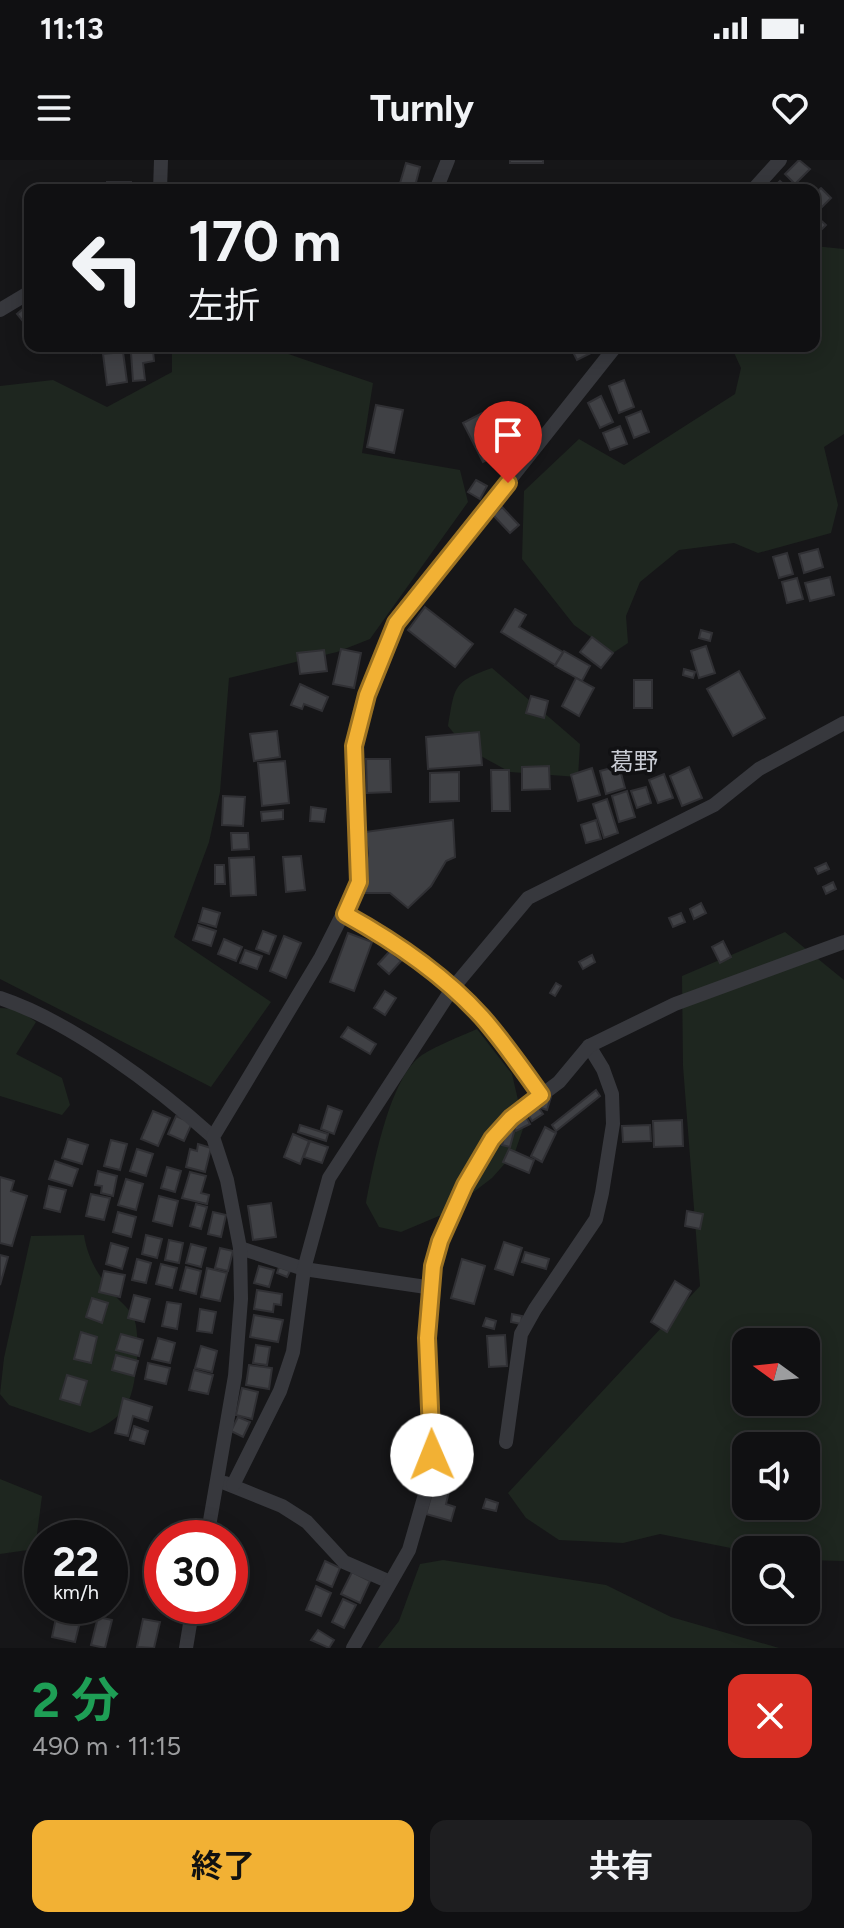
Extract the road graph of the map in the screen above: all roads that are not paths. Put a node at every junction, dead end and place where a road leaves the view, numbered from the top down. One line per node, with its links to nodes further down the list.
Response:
1 (161, 160): 4 (street)
2 (448, 160): 5 (street)
3 (780, 160): 6 (street)
4 (160, 184)
5 (438, 184)
6 (758, 184)
7 (24, 296): 8 (street)
8 (0, 310)
9 (611, 352): 11 (street)
10 (844, 723): 13 (street)
11 (345, 914): 13 (street); 17 (street)
12 (844, 942): 15 (street)
13 (452, 989): 16 (street); 19 (street)
14 (0, 998): 17 (street)
15 (589, 1046): 16 (street); 21 (street)
16 (541, 1095): 20 (street)
17 (213, 1137): 18 (street)
18 (240, 1248): 19 (street); 22 (street)
19 (304, 1269): 20 (street); 23 (street)
20 (433, 1288): 25 (street)
21 (506, 1442)
22 (216, 1481): 23 (street); 24 (street)
23 (233, 1485): 25 (street)
24 (210, 1520)
25 (390, 1582): 28 (street)
26 (190, 1624): 27 (street)
27 (186, 1648)
28 (353, 1648)

